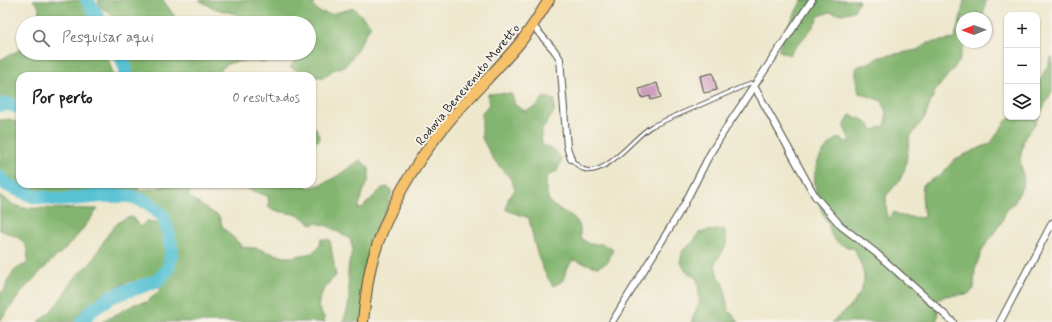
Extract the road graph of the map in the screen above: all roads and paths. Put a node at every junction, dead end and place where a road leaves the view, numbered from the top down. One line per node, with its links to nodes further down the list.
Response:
1 (549, 0): 3 (main road, Rodovia Benevenuto Moretto)
2 (812, 0): 4 (street)
3 (533, 26): 5 (street); 7 (main road, Rodovia Benevenuto Moretto)
4 (754, 86): 5 (lane); 8 (street); 9 (street)
5 (571, 159)
6 (1052, 223): 10 (street)
7 (363, 322)
8 (612, 322)
9 (953, 322)
10 (1000, 322)

